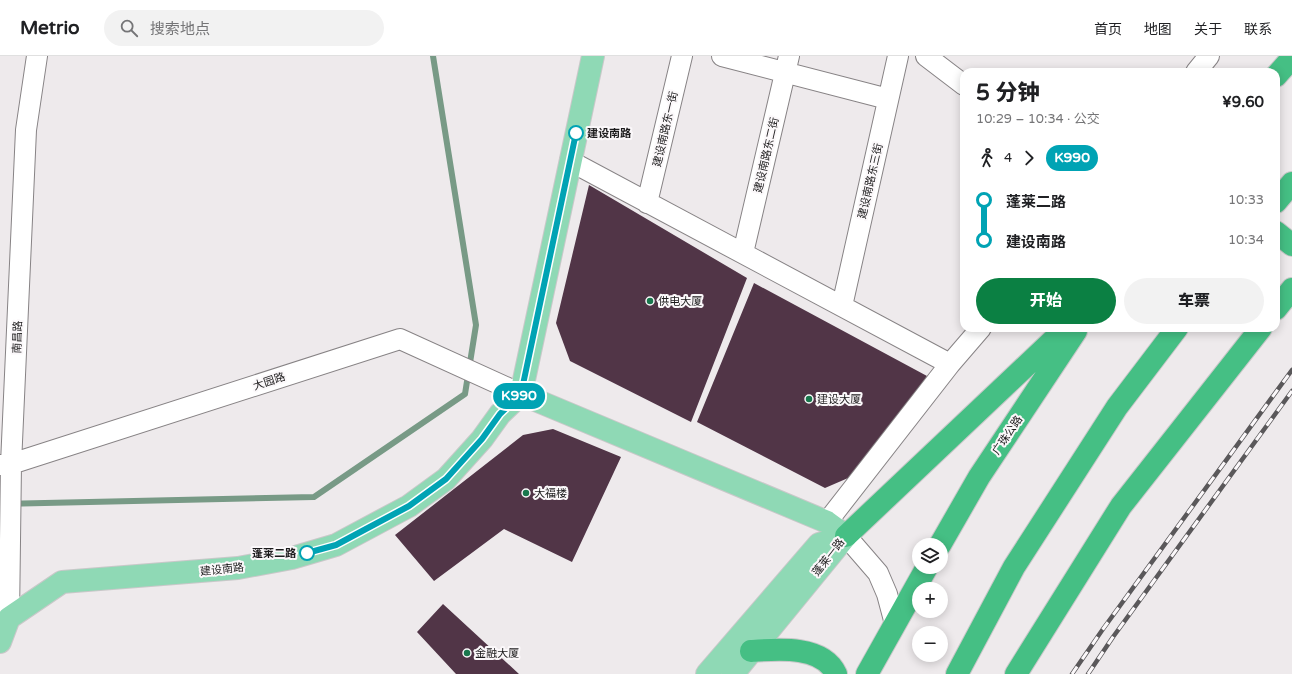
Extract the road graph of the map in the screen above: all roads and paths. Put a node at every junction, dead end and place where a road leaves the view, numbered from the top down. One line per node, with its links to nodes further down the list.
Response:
1 (37, 56): 32 (street, 南昌路)
2 (582, 56): 31 (main road)
3 (593, 56): 15 (main road)
4 (682, 56): 18 (street, 建设南路东一街)
5 (722, 56): 10 (street)
6 (898, 56): 14 (street, 建设南路东三街)
7 (926, 56): 13 (street)
8 (1209, 56): 11 (street)
9 (1292, 58): 12 (highway)
10 (787, 64): 14 (street); 21 (street, 建设南路东二街)
11 (1199, 68)
12 (1280, 72)
13 (960, 82)
14 (888, 99): 24 (street, 建设南路东三街)
15 (570, 161): 18 (street); 31 (main road)
16 (1292, 183): 17 (highway)
17 (1280, 197)
18 (647, 203): 21 (street)
19 (1280, 235): 20 (highway)
20 (1292, 245)
21 (743, 254): 24 (street)
22 (1292, 289): 23 (highway)
23 (1280, 304)
24 (842, 306): 30 (street)
25 (978, 332): 30 (street)
26 (1062, 332): 34 (highway)
27 (1075, 332): 35 (highway, 广珠公路)
28 (1174, 332): 45 (highway)
29 (1258, 332): 46 (highway)
30 (950, 364): 33 (street)
31 (515, 391): 32 (street, 大园路); 33 (main road); 37 (main road, 建设南路)
32 (6, 465): 37 (street, 南昌路)
33 (827, 522): 34 (main road)
34 (846, 536): 38 (street); 40 (main road, 蓬莱一路); 41 (main road, 蓬莱一路)
35 (944, 538)
36 (924, 574): 38 (highway)
37 (6, 612): 39 (main road)
38 (895, 624): 44 (highway)
39 (0, 642)
40 (751, 651): 42 (main road, 蓬莱一路); 43 (highway)
41 (707, 674)
42 (733, 674)
43 (836, 674)
44 (868, 674)
45 (957, 674)
46 (1016, 674)

